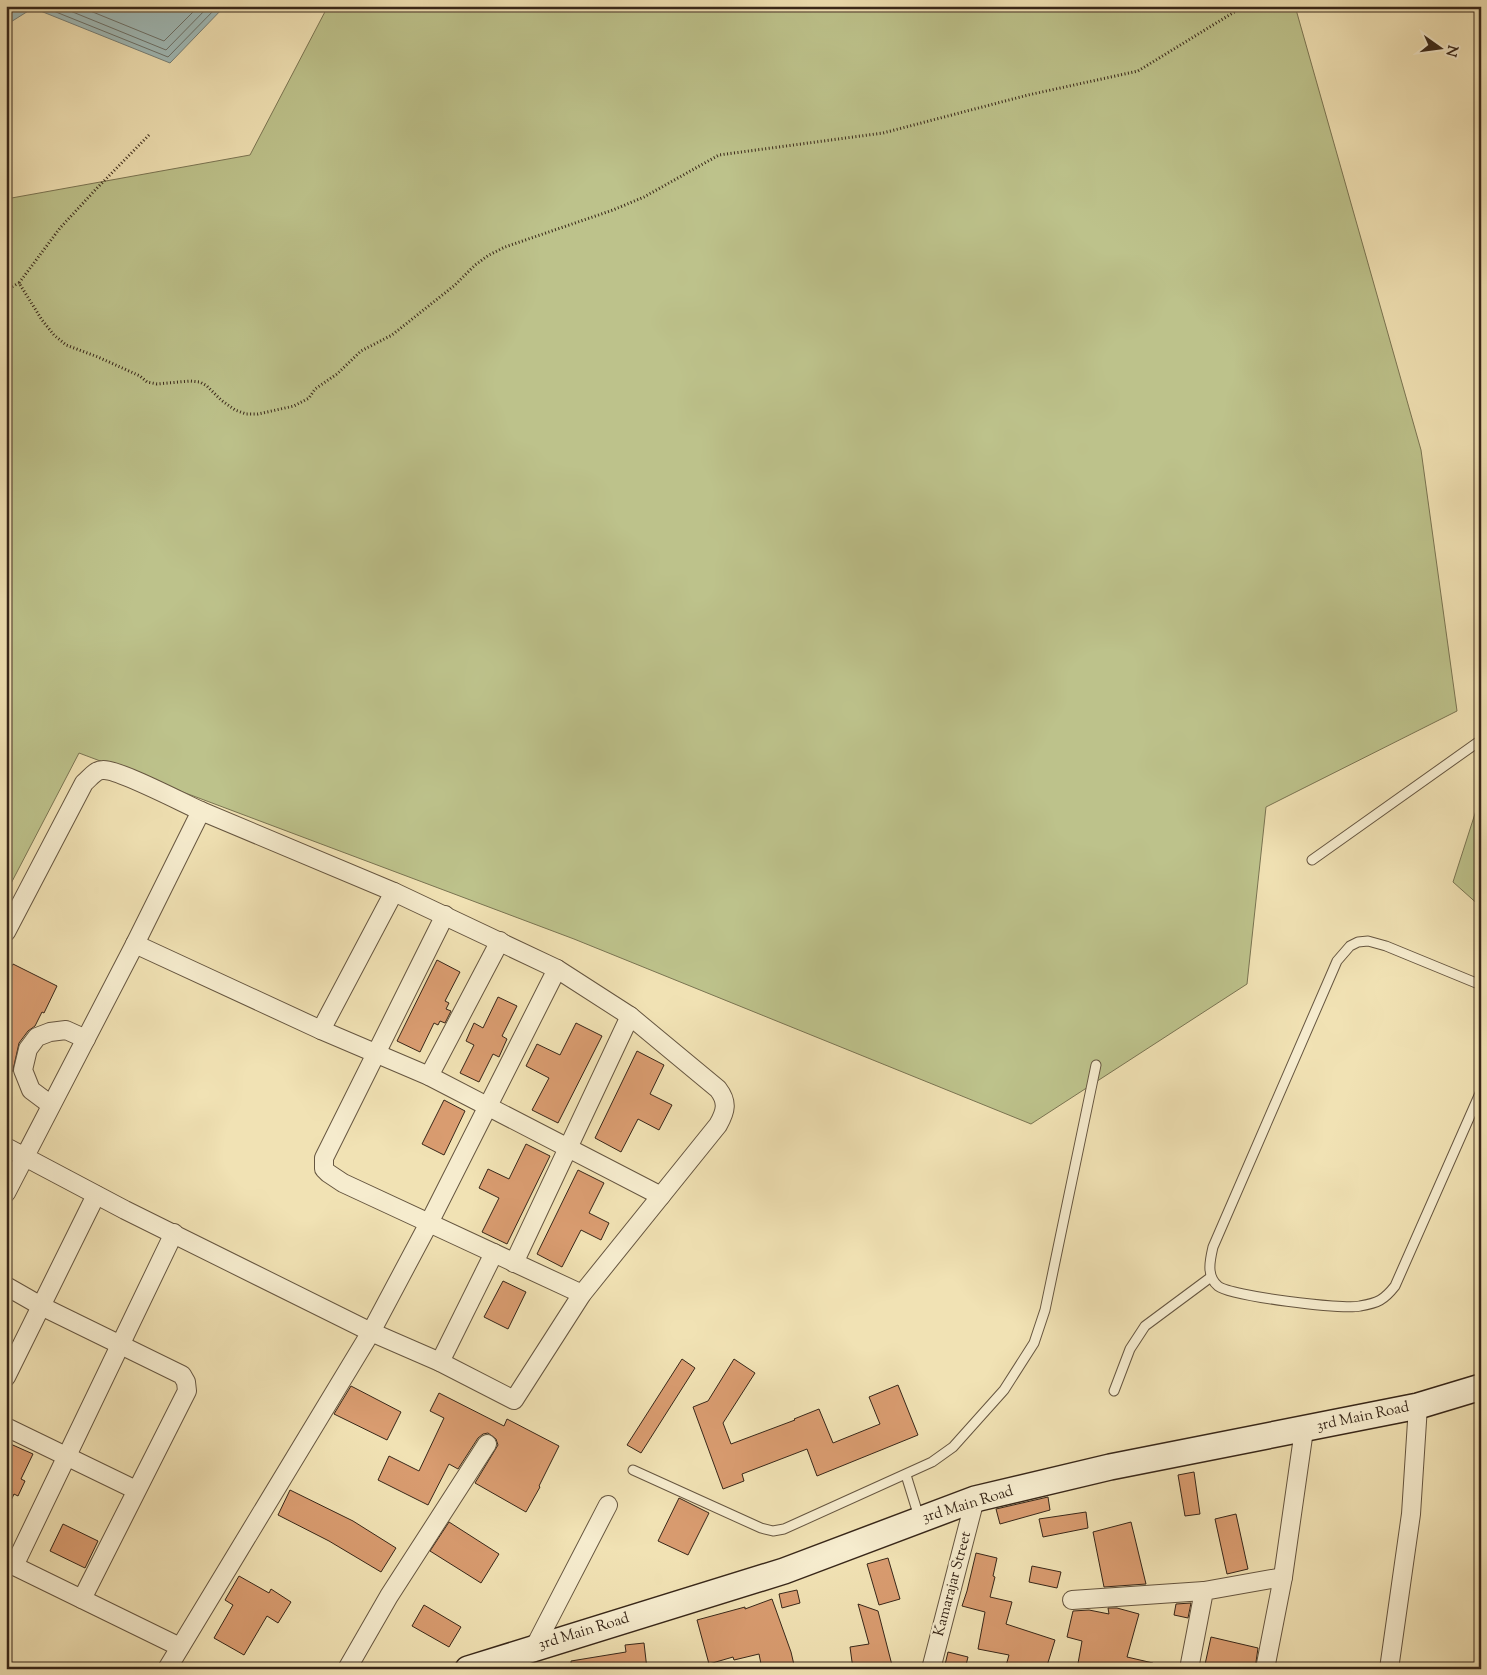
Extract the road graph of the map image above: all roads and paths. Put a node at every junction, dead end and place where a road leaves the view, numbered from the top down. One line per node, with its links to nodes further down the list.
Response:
1 (1244, 6): 3 (path)
2 (149, 135): 3 (path)
3 (19, 283): 4 (path)
4 (6, 290)
5 (1481, 740): 7 (lane)
6 (201, 811): 8 (street); 10 (street); 12 (street)
7 (1312, 860)
8 (394, 892): 9 (street); 16 (street)
9 (445, 915): 11 (street); 18 (street)
10 (6, 932)
11 (500, 941): 13 (street); 20 (street)
12 (135, 944): 16 (street); 17 (street)
13 (557, 969): 15 (street); 23 (street)
14 (1481, 985): 34 (lane)
15 (630, 1016): 25 (street); 29 (street)
16 (321, 1030): 18 (street)
17 (86, 1039): 22 (street); 22 (street)
18 (375, 1053): 20 (street); 30 (street)
19 (1096, 1065): 50 (lane)
20 (429, 1076): 23 (street)
21 (1481, 1091): 34 (lane)
22 (51, 1105): 26 (street)
23 (488, 1106): 25 (street); 30 (street)
24 (6, 1147): 26 (street)
25 (568, 1148): 29 (street); 33 (street)
26 (24, 1157): 27 (street); 28 (street)
27 (6, 1193)
28 (96, 1194): 31 (street); 37 (street)
29 (661, 1196): 36 (street)
30 (429, 1223): 32 (street); 38 (street)
31 (174, 1234): 38 (street); 39 (street)
32 (494, 1253): 33 (street); 40 (street)
33 (514, 1263): 36 (street)
34 (1211, 1278): 43 (lane)
35 (6, 1286): 37 (street)
36 (582, 1294): 40 (street)
37 (41, 1306): 39 (street); 41 (street)
38 (372, 1332): 40 (street); 60 (street)
39 (120, 1344): 48 (street); 51 (street)
40 (440, 1362)
41 (6, 1377)
42 (1481, 1386): 44 (street, 3rd Main Road)
43 (1114, 1390)
44 (1418, 1406): 46 (street, 3rd Main Road); 68 (street)
45 (6, 1427): 48 (street)
46 (1304, 1430): 52 (street, 3rd Main Road); 56 (street)
47 (487, 1444): 64 (street)
48 (66, 1457): 51 (street); 55 (street)
49 (633, 1470): 50 (lane)
50 (906, 1474): 54 (lane)
51 (136, 1490): 58 (street)
52 (975, 1499): 54 (street, 3rd Main Road); 65 (street, Kamarajar Street)
53 (608, 1505): 61 (street)
54 (919, 1520): 61 (street, 3rd Main Road)
55 (10, 1564): 58 (street)
56 (1283, 1577): 57 (street); 67 (street)
57 (1204, 1591): 59 (street); 66 (street)
58 (82, 1599): 60 (street)
59 (1072, 1600)
60 (180, 1647): 63 (street)
61 (534, 1648): 62 (street, 3rd Main Road)
62 (475, 1668)
63 (167, 1669)
64 (348, 1669)
65 (931, 1669)
66 (1189, 1669)
67 (1266, 1669)
68 (1389, 1669)

